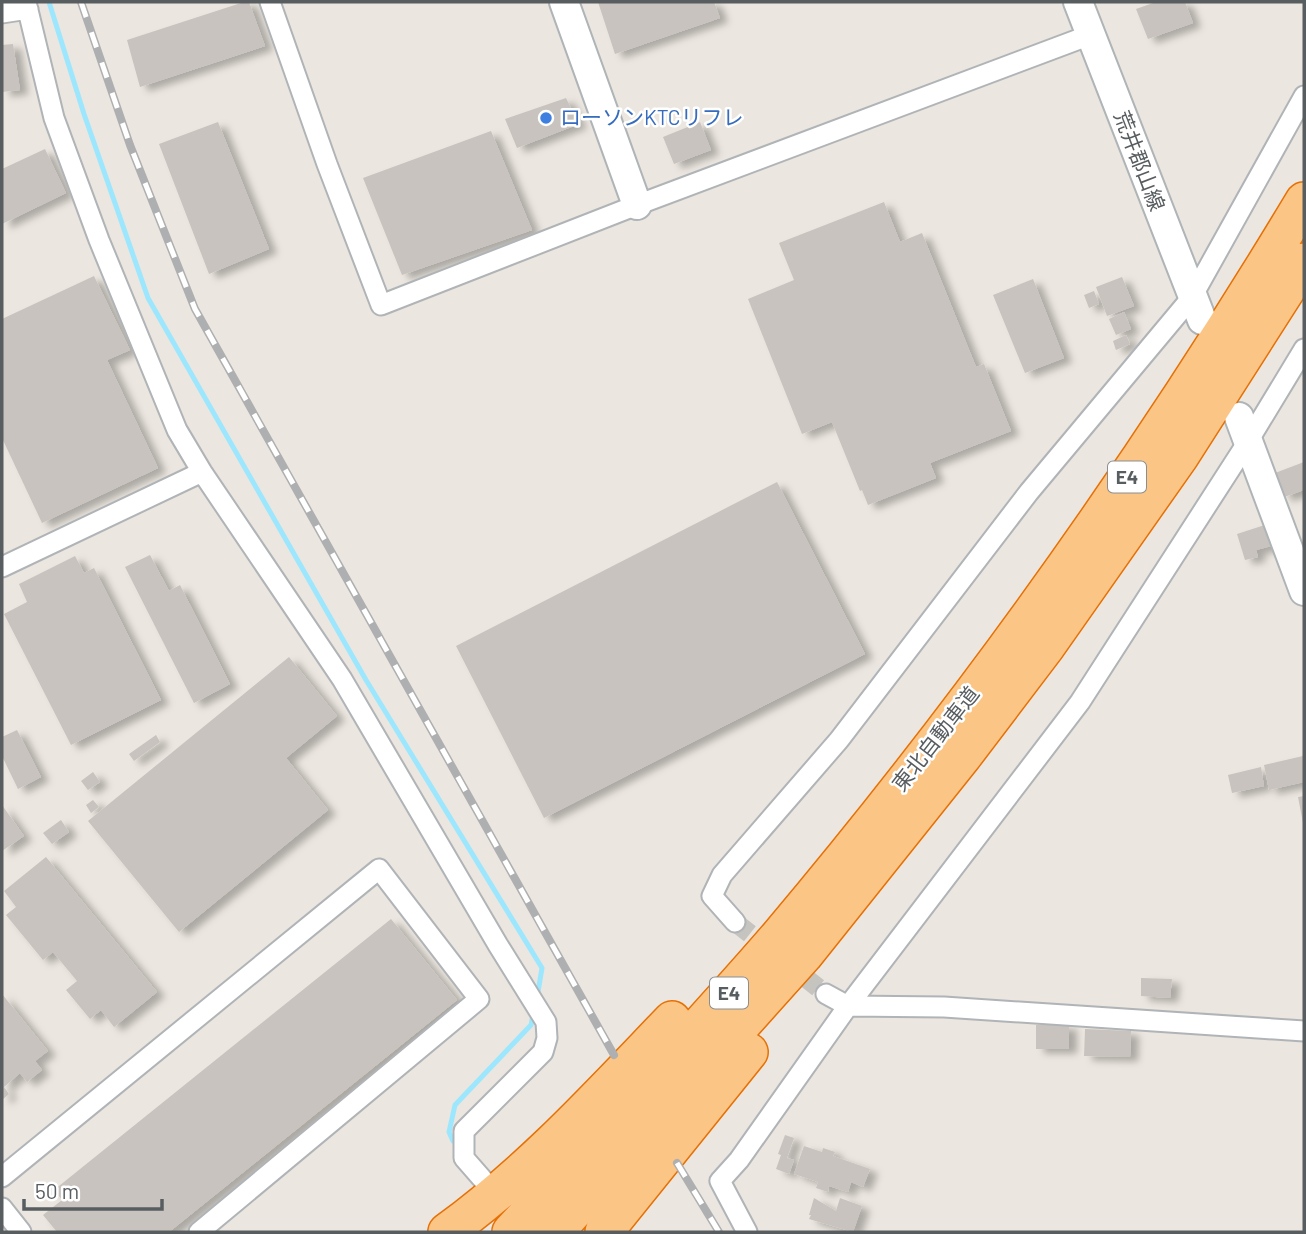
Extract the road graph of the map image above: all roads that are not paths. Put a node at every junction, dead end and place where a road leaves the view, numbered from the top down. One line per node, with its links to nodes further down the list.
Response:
1 (270, 2): 9 (street)
2 (564, 2): 9 (main road)
3 (1078, 2): 6 (main road, 荒井郡山線)
4 (27, 5): 5 (street); 14 (street)
5 (2, 13)
6 (1090, 35): 9 (street); 11 (main road, 荒井郡山線)
7 (1304, 96): 11 (street)
8 (1304, 201): 18 (highway, 東北自動車道 / E4)
9 (636, 205)
10 (1304, 262): 18 (highway, 東北自動車道 / E4)
11 (1197, 308): 19 (street)
12 (1304, 349): 13 (street)
13 (1243, 430): 15 (main road); 21 (street)
14 (202, 472): 16 (street); 24 (street)
15 (1299, 562): 17 (main road)
16 (2, 567)
17 (1304, 591)
18 (949, 749): 28 (highway); 29 (highway, 東北自動車道 / E4); 30 (highway, 東北自動車道 / E4); 31 (highway)
19 (735, 922)
20 (826, 995): 21 (street)
21 (848, 1006): 22 (street); 32 (street)
22 (1304, 1031)
23 (2, 1177): 27 (street)
24 (485, 1182)
25 (2, 1208): 26 (street)
26 (21, 1232)
27 (199, 1232)
28 (447, 1232)
29 (511, 1232)
30 (555, 1232)
31 (604, 1232)
32 (747, 1232)

